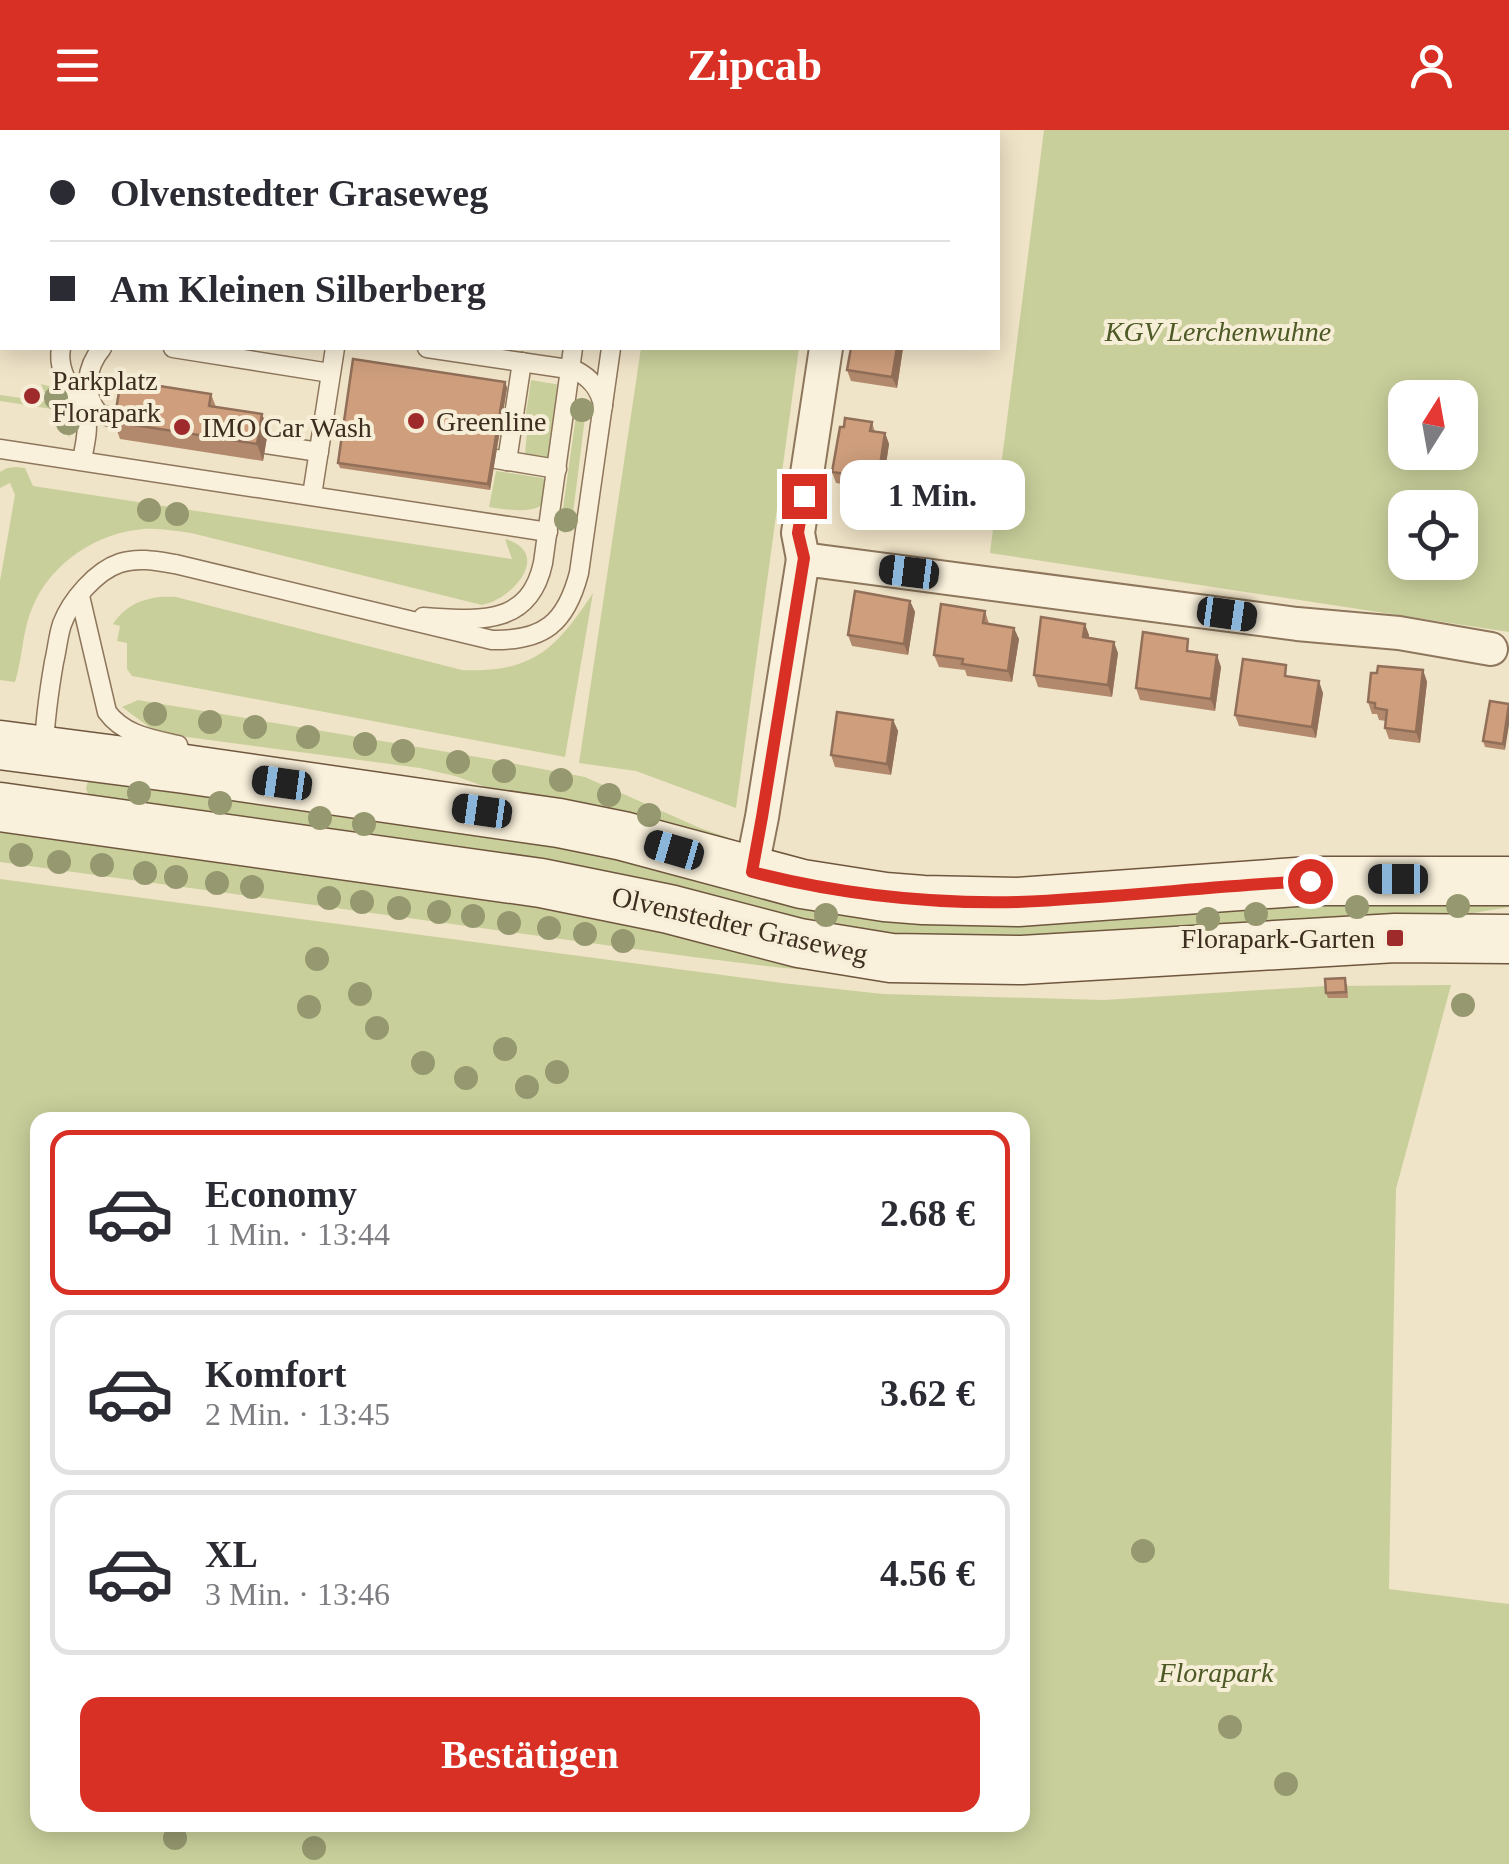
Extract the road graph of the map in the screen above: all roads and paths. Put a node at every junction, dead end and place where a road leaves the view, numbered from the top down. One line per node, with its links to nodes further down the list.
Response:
1 (61, 350): 19 (lane)
2 (101, 350): 14 (lane)
3 (184, 350): 11 (lane)
4 (334, 350): 11 (lane)
5 (441, 350): 9 (lane)
6 (573, 350): 10 (lane)
7 (611, 350): 13 (lane)
8 (826, 350): 23 (street)
9 (522, 362): 10 (lane); 20 (lane)
10 (570, 369): 13 (lane); 20 (lane)
11 (330, 378): 12 (lane); 16 (lane)
12 (352, 388)
13 (604, 406): 25 (lane)
14 (123, 420)
15 (345, 436): 16 (lane)
16 (320, 442): 17 (lane); 21 (lane)
17 (266, 444)
18 (0, 449): 19 (lane)
19 (82, 460): 21 (lane)
20 (556, 469): 22 (lane)
21 (312, 495): 22 (lane)
22 (548, 532): 25 (lane)
23 (804, 558): 26 (street); 30 (street)
24 (80, 596): 25 (lane); 27 (lane); 28 (lane)
25 (382, 615)
26 (1491, 649)
27 (22, 748): 28 (main road, Olvenstedter Graseweg); 29 (main road, Olvenstedter Graseweg)
28 (185, 769): 30 (main road, Olvenstedter Graseweg)
29 (18, 810): 32 (main road, Olvenstedter Graseweg)
30 (752, 872): 31 (main road, Olvenstedter Graseweg)
31 (1509, 881)
32 (1509, 939)

